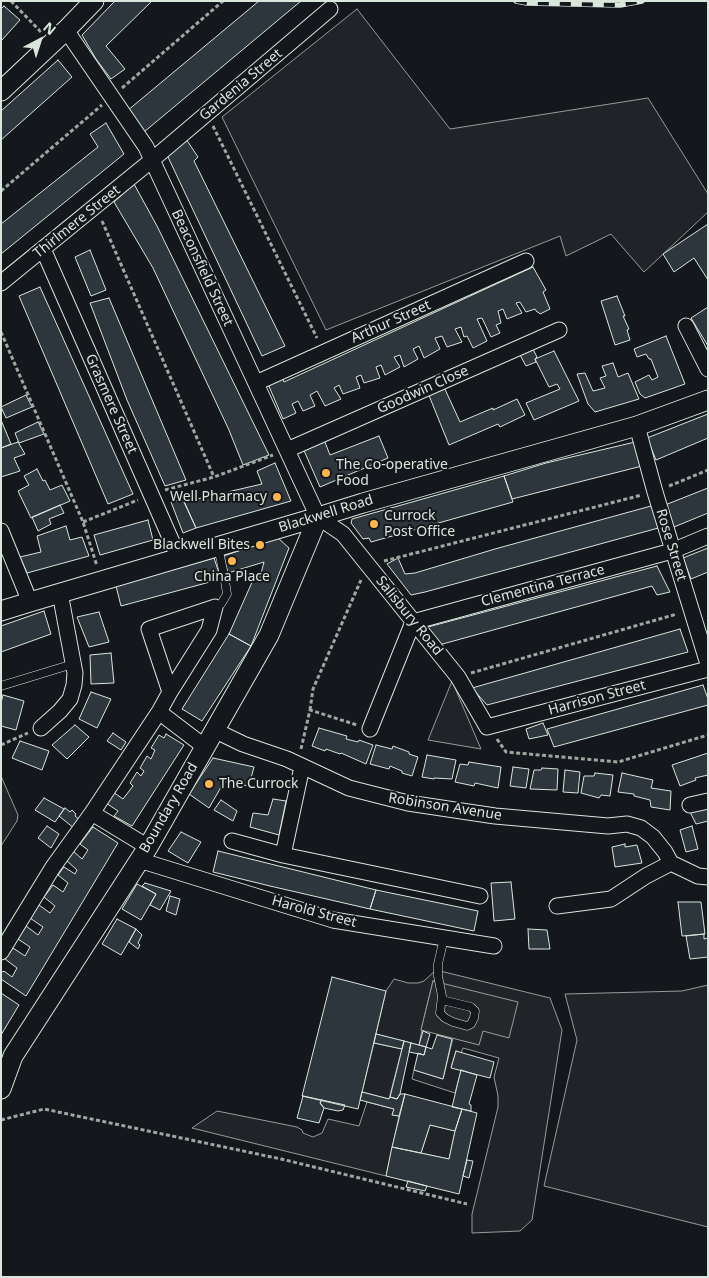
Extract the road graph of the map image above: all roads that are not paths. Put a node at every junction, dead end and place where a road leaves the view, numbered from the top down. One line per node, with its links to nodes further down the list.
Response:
1 (94, 1): 3 (street)
2 (330, 9): 5 (street, Gardenia Street)
3 (66, 30): 4 (street); 5 (street, Beaconsfield Street)
4 (1, 91)
5 (152, 160): 6 (street, Thirlmere Street); 12 (street, Beaconsfield Street)
6 (43, 249): 8 (street, Thirlmere Street); 21 (street, Grasmere Street)
7 (526, 261): 12 (street, Arthur Street)
8 (1, 283)
9 (686, 326): 11 (street)
10 (559, 330): 15 (street, Goodwin Close)
11 (708, 369)
12 (256, 383): 15 (street, Beaconsfield Street)
13 (708, 400): 14 (street, Blackwell Road)
14 (637, 426): 16 (street, Blackwell Road); 20 (street, Rose Street)
15 (287, 450): 16 (street, Beaconsfield Street)
16 (318, 517): 19 (street, Blackwell Road); 26 (street, Salisbury Road); 36 (street, Boundary Road)
17 (1, 531): 23 (street)
18 (708, 536): 20 (street, Clementina Terrace)
19 (218, 546): 21 (street, Blackwell Road); 24 (lane)
20 (672, 551): 26 (street, Clementina Terrace); 28 (street, Rose Street)
21 (179, 558): 22 (street, Blackwell Road)
22 (60, 592): 23 (street, Blackwell Road); 27 (street)
23 (30, 602): 25 (street, Blackwell Road)
24 (215, 607): 31 (street); 31 (street)
25 (1, 611)
26 (413, 622): 33 (street, Salisbury Road); 35 (street)
27 (73, 664): 30 (lane); 34 (street)
28 (708, 664)
29 (708, 669): 33 (street, Harrison Street)
30 (1, 686)
31 (170, 692): 32 (street)
32 (159, 712): 37 (street); 41 (street)
33 (487, 727)
34 (42, 728)
35 (370, 729)
36 (214, 730): 37 (street, Boundary Road); 38 (street, Robinson Avenue)
37 (205, 747): 43 (street, Boundary Road)
38 (300, 766): 44 (street); 45 (street, Robinson Avenue)
39 (708, 801): 40 (street)
40 (690, 805)
41 (92, 813): 43 (street, Harold Street); 51 (street)
42 (232, 841): 44 (street)
43 (143, 854): 49 (street, Harold Street); 53 (street, Boundary Road)
44 (283, 855): 47 (street)
45 (671, 863): 46 (street); 48 (street)
46 (708, 877)
47 (480, 896)
48 (557, 906)
49 (444, 938): 50 (street, Harold Street); 52 (lane)
50 (494, 946)
51 (1, 952)
52 (442, 1000): 52 (lane)
53 (1, 1089)

